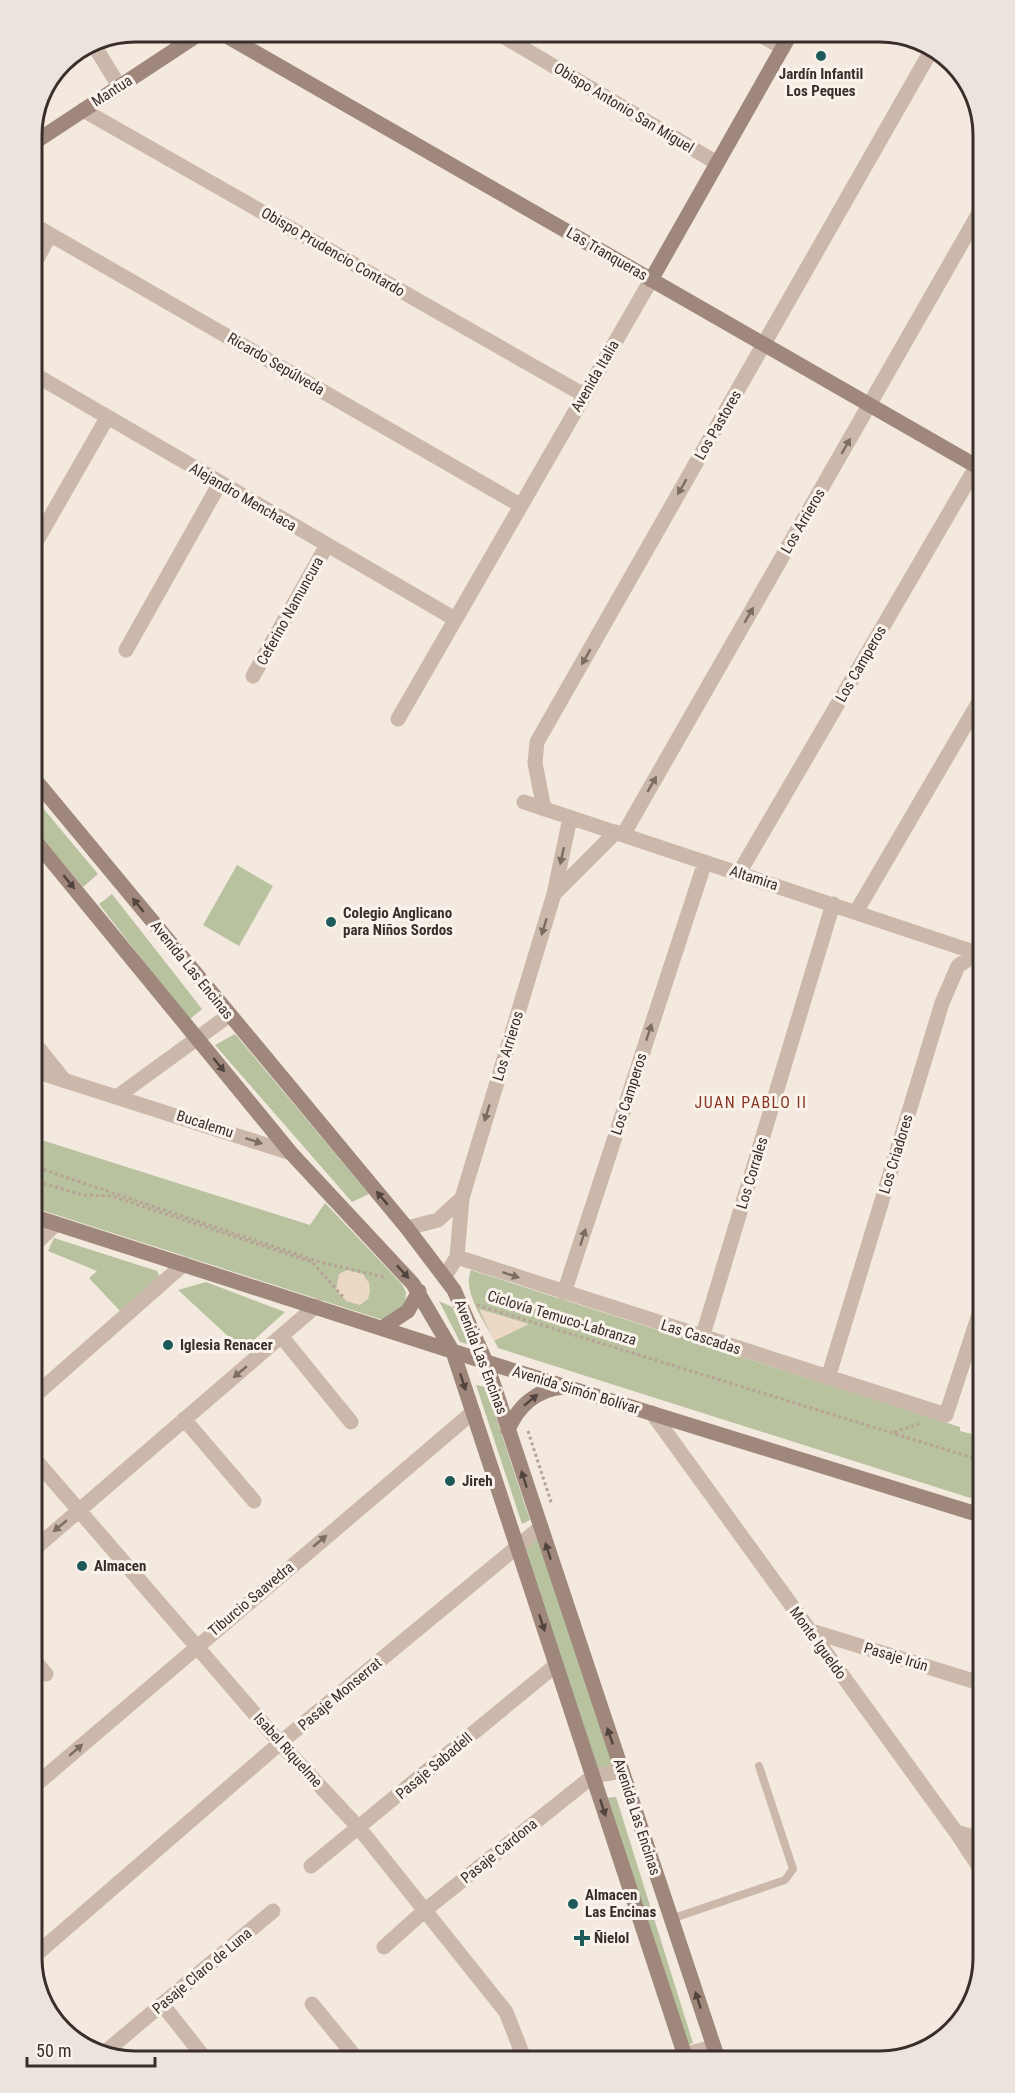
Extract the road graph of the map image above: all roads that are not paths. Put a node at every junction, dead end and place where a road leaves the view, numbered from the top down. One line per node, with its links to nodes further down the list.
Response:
1 (187, 42): 9 (main road, Mantua)
2 (237, 42): 17 (main road, Las Tranqueras)
3 (513, 42): 12 (street, Obispo Antonio San Miguel)
4 (773, 42): 6 (street)
5 (786, 42): 6 (main road, Avenida Italia)
6 (783, 48): 12 (main road, Avenida Italia)
7 (97, 50): 9 (street)
8 (928, 55): 18 (street, Los Pastores)
9 (119, 86): 10 (main road, Mantua)
10 (83, 110): 11 (main road, Mantua); 20 (street, Obispo Prudencio Contardo)
11 (42, 137)
12 (717, 163): 17 (main road, Avenida Italia)
13 (973, 225): 21 (street, Los Arrieros)
14 (42, 229): 15 (street, Ricardo Sepúlveda)
15 (51, 234): 16 (street); 26 (street, Ricardo Sepúlveda)
16 (42, 250)
17 (651, 280): 18 (main road, Las Tranqueras); 20 (street, Avenida Italia)
18 (763, 345): 21 (main road, Las Tranqueras); 36 (street, Los Pastores, one-way to 36)
19 (42, 379): 22 (street, Alejandro Menchaca)
20 (584, 395): 26 (street, Avenida Italia)
21 (870, 405): 23 (main road, Las Tranqueras); 38 (street, Los Arrieros, one-way to 21)
22 (107, 418): 25 (street, Alejandro Menchaca); 27 (street)
23 (973, 460)
24 (973, 478): 41 (street, Los Camperos)
25 (220, 483): 28 (street, Alejandro Menchaca); 30 (street)
26 (520, 505): 29 (street, Avenida Italia)
27 (42, 532)
28 (327, 545): 29 (street, Alejandro Menchaca); 31 (street, Ceferino Namuncura)
29 (455, 619): 33 (street, Avenida Italia)
30 (126, 650)
31 (254, 676)
32 (973, 714): 44 (street)
33 (398, 719)
34 (42, 788): 47 (main road, Avenida Las Encinas, one-way to 34)
35 (524, 802): 36 (street, Altamira)
36 (544, 809): 37 (street, Altamira)
37 (570, 818): 38 (street, Altamira); 42 (street, Los Arrieros, one-way to 42)
38 (619, 834): 40 (street, Altamira); 42 (street, Los Arrieros)
39 (42, 849): 48 (main road, Avenida Las Encinas, one-way to 48)
40 (705, 862): 41 (street, Altamira); 63 (street, Los Camperos, one-way to 40)
41 (739, 873): 43 (street, Altamira)
42 (554, 894): 54 (street, Los Arrieros, one-way to 54)
43 (832, 904): 44 (street, Altamira); 68 (street, Los Corrales)
44 (856, 912): 45 (street, Altamira)
45 (973, 948)
46 (973, 956): 71 (street, Los Criadores)
47 (228, 1016): 48 (street); 57 (main road, Avenida Las Encinas, one-way to 47)
48 (197, 1038): 52 (street); 53 (main road, Avenida Las Encinas, one-way to 53)
49 (42, 1052): 51 (street)
50 (42, 1073): 51 (street, Bucalemu)
51 (64, 1080): 52 (street, Bucalemu)
52 (118, 1096): 53 (street, Bucalemu, one-way to 53)
53 (291, 1153): 62 (main road, Avenida Las Encinas, one-way to 62)
54 (462, 1198): 57 (street); 59 (street, Los Arrieros)
55 (42, 1219): 56 (main road, Avenida Simón Bolívar)
56 (56, 1224): 58 (street); 60 (main road, Avenida Simón Bolívar)
57 (407, 1228): 61 (main road, Avenida Las Encinas)
58 (42, 1237)
59 (457, 1257): 61 (street, Los Arrieros); 63 (street, Las Cascadas, one-way to 63)
60 (184, 1264): 64 (main road, Avenida Simón Bolívar); 73 (street)
61 (445, 1276): 70 (main road, Avenida Las Encinas)
62 (419, 1291): 65 (main road); 69 (main road, Avenida Las Encinas)
63 (564, 1293): 68 (street, Las Cascadas)
64 (316, 1306): 65 (main road, Avenida Simón Bolívar); 67 (street)
65 (382, 1328): 69 (main road, Avenida Simón Bolívar)
66 (973, 1335): 71 (street, Las Cascadas)
67 (281, 1336): 76 (street, one-way to 76); 77 (street)
68 (702, 1338): 71 (street, Las Cascadas)
69 (453, 1352): 70 (main road, Avenida Simón Bolívar); 74 (main road, Avenida Las Encinas, one-way to 74)
70 (486, 1362): 72 (main road, Avenida Simón Bolívar); 78 (main road, Avenida Las Encinas)
71 (828, 1378)
72 (565, 1387): 75 (main road, Avenida Simón Bolívar); 78 (main road, one-way to 72)
73 (42, 1389)
74 (473, 1412): 85 (main road, Avenida Las Encinas); 87 (street, Tiburcio Saavedra, one-way to 74)
75 (652, 1413): 82 (main road, Avenida Simón Bolívar); 86 (street, Monte Igueldo)
76 (184, 1419): 80 (street); 81 (street)
77 (351, 1422)
78 (508, 1430): 83 (main road, Avenida Las Encinas, one-way to 78)
79 (42, 1467): 81 (street, Isabel Riquelme)
80 (254, 1501)
81 (79, 1510): 84 (street, one-way to 84); 87 (street, Isabel Riquelme)
82 (973, 1513)
83 (540, 1527): 85 (street, Pasaje Monserrat); 94 (main road, Avenida Las Encinas, one-way to 83)
84 (42, 1542)
85 (518, 1547): 88 (main road, Avenida Las Encinas, one-way to 88); 92 (street, Pasaje Monserrat)
86 (808, 1630): 91 (street, Pasaje Irún); 98 (street, Monte Igueldo)
87 (196, 1646): 92 (street, Isabel Riquelme); 96 (street, Tiburcio Saavedra, one-way to 87)
88 (556, 1665): 95 (main road, Avenida Las Encinas); 97 (street, Pasaje Sabadell)
89 (42, 1669): 90 (street)
90 (46, 1674)
91 (973, 1681)
92 (280, 1743): 97 (street, Isabel Riquelme); 106 (street, Pasaje Monserrat)
93 (759, 1766): 104 (lane)
94 (622, 1771): 95 (street, Pasaje Cardona); 104 (main road, Avenida Las Encinas)
95 (592, 1776): 103 (street, Pasaje Cardona); 113 (main road, Avenida Las Encinas, one-way to 113)
96 (42, 1779)
97 (358, 1828): 101 (street, Pasaje Sabadell); 103 (street, Isabel Riquelme)
98 (956, 1832): 99 (street); 100 (street, Monte Igueldo)
99 (973, 1837)
100 (973, 1858)
101 (311, 1866)
102 (273, 1911): 107 (street, Pasaje Claro de Luna)
103 (424, 1911): 105 (street, Pasaje Cardona); 112 (street, Isabel Riquelme)
104 (671, 1919): 114 (main road, Avenida Las Encinas, one-way to 104)
105 (384, 1947)
106 (42, 1949)
107 (162, 2004): 109 (street, Pasaje Claro de Luna); 110 (street)
108 (312, 2004): 111 (street)
109 (111, 2047)
110 (199, 2051)
111 (350, 2051)
112 (521, 2051)
113 (680, 2051)
114 (715, 2051)

